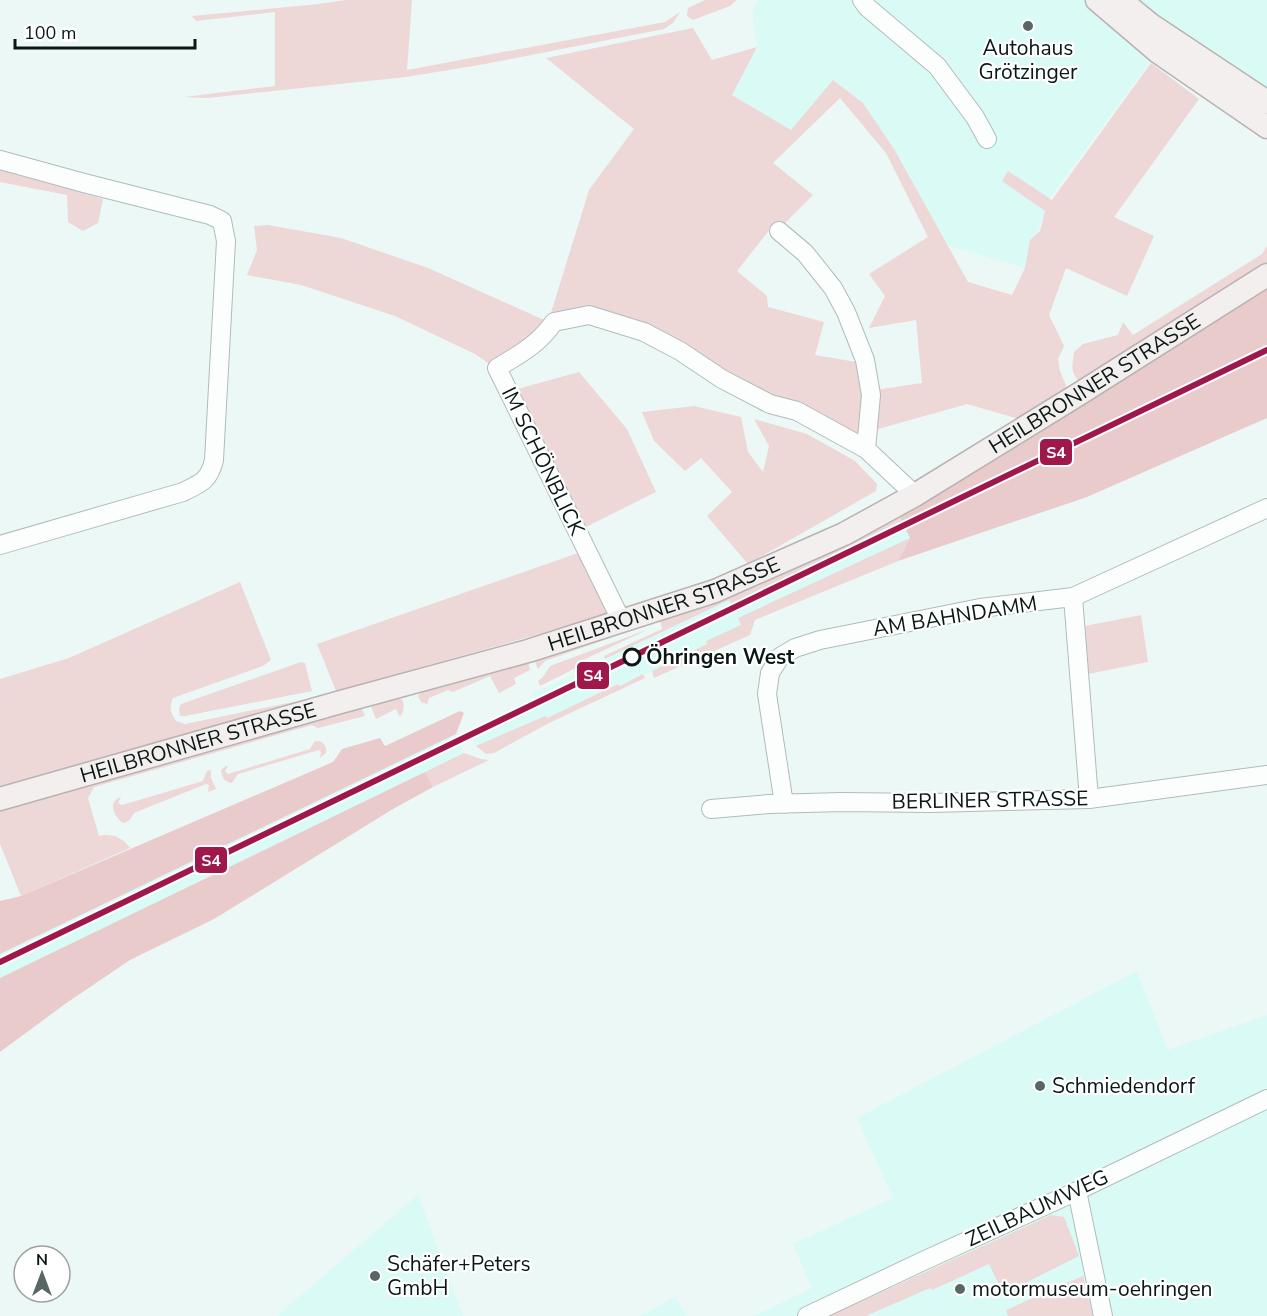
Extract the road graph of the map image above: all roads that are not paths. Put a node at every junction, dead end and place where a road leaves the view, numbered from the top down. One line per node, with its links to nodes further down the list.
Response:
1 (862, 0): 6 (street)
2 (1097, 0): 5 (main road)
3 (1120, 0): 4 (main road)
4 (1267, 102)
5 (1267, 128)
6 (987, 139)
7 (0, 160): 13 (street)
8 (779, 231): 10 (street)
9 (1267, 275): 11 (main road, HEILBRONNER STRASSE)
10 (866, 449): 11 (street); 15 (street, IM SCHÖNBLICK)
11 (915, 495): 15 (main road, HEILBRONNER STRASSE)
12 (1267, 508): 14 (street, AM BAHNDAMM)
13 (0, 545)
14 (1073, 597): 18 (street); 19 (street, AM BAHNDAMM)
15 (622, 622): 17 (main road, HEILBRONNER STRASSE)
16 (1267, 775): 18 (street, BERLINER STRASSE)
17 (0, 799)
18 (1089, 799): 19 (street, BERLINER STRASSE)
19 (784, 804): 20 (street, BERLINER STRASSE)
20 (711, 809)
21 (1267, 1098): 22 (street, ZEILBAUMWEG)
22 (1077, 1191): 23 (street, ZEILBAUMWEG); 24 (street)
23 (807, 1316)
24 (1103, 1316)

